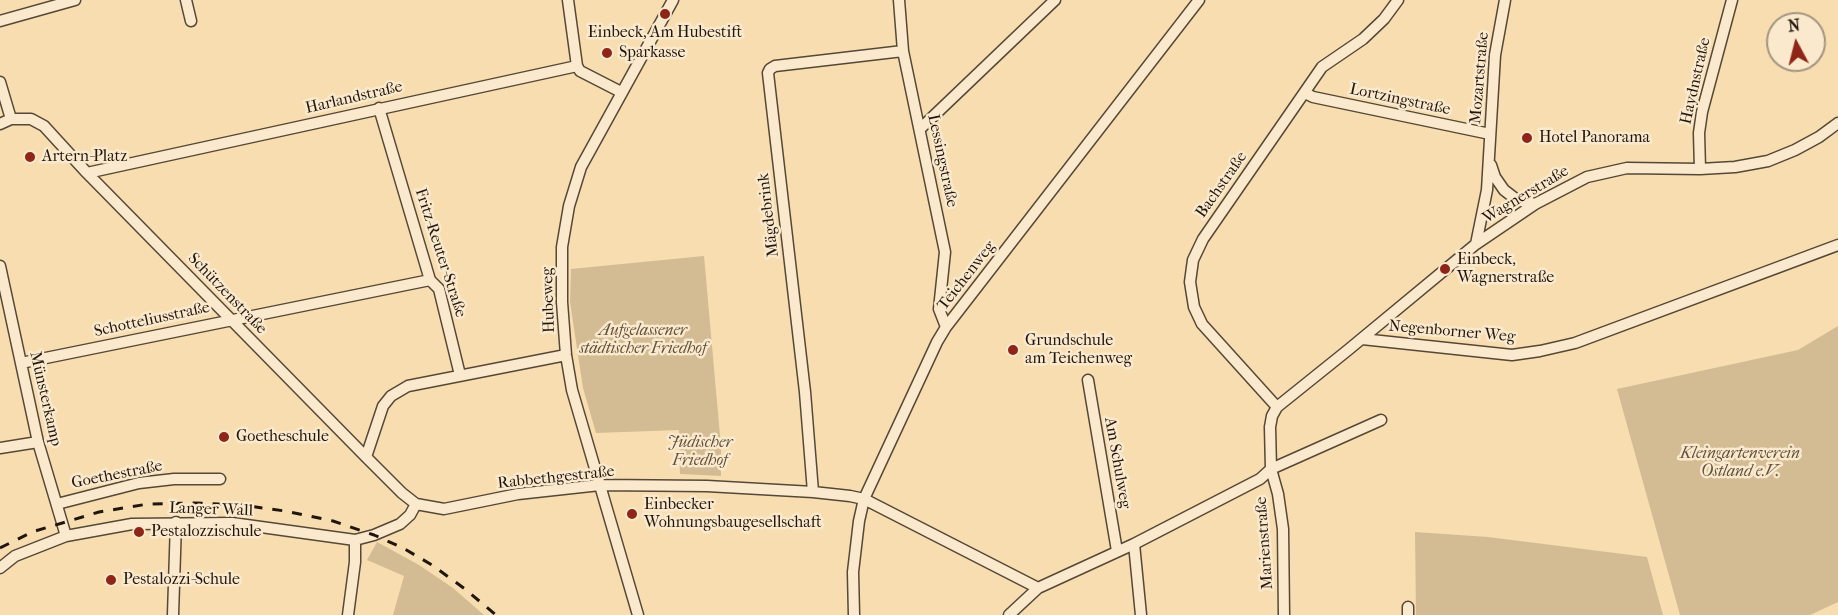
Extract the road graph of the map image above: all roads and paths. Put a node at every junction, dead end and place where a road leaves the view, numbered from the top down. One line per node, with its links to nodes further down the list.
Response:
1 (76, 0): 11 (street)
2 (187, 0): 12 (street)
3 (568, 0): 14 (street)
4 (673, 0): 16 (street, Hubeweg)
5 (900, 0): 13 (street, Lessingstraße)
6 (1055, 0): 21 (street)
7 (1199, 0): 32 (street, Teichenweg)
8 (1398, 0): 17 (street, Bachstraße)
9 (1505, 0): 22 (street, Mozartstraße)
10 (1732, 0): 24 (street, Haydnstraße)
11 (0, 21)
12 (191, 21)
13 (903, 51): 21 (street, Lessingstraße); 46 (street, Mägdebrink)
14 (577, 66): 16 (street); 18 (street, Harlandstraße)
15 (0, 82): 19 (street, Schützenstraße)
16 (621, 93): 34 (street, Hubeweg)
17 (1305, 93): 22 (street, Lortzingstraße); 38 (street, Bachstraße)
18 (380, 108): 25 (street, Harlandstraße); 30 (street, Fritz-Reuter-Straße)
19 (4, 122): 25 (street, Schützenstraße)
20 (1838, 123): 24 (street, Wagnerstraße)
21 (921, 128): 32 (street, Lessingstraße)
22 (1490, 134): 23 (street, Mozartstraße)
23 (1489, 159): 26 (street, Mozartstraße); 27 (street, Mozartstraße)
24 (1700, 169): 26 (street, Wagnerstraße)
25 (87, 173): 31 (street, Schützenstraße)
26 (1534, 204): 27 (street, Wagnerstraße)
27 (1476, 244): 33 (street, Wagnerstraße)
28 (1838, 245): 33 (street, Negenborner Weg)
29 (0, 266): 35 (street, Münsterkamp)
30 (430, 280): 31 (street, Schotteliusstraße); 36 (street, Fritz-Reuter-Straße)
31 (231, 319): 35 (street, Schotteliusstraße); 42 (street, Schützenstraße)
32 (946, 327): 47 (street, Teichenweg)
33 (1362, 339): 38 (street)
34 (566, 355): 36 (street); 45 (street, Hubeweg)
35 (21, 363): 40 (street, Münsterkamp)
36 (460, 375): 42 (street)
37 (1088, 380): 54 (street, Am Schulweg)
38 (1277, 406): 43 (street)
39 (1381, 420): 43 (street)
40 (38, 442): 41 (street); 48 (street, Münsterkamp)
41 (0, 448)
42 (366, 457): 49 (street, Schützenstraße)
43 (1271, 469): 53 (street); 63 (street, Marienstraße)
44 (220, 479): 48 (street, Goethestraße)
45 (600, 485): 46 (street, Rabbethgestraße); 49 (street, Rabbethgestraße); 59 (street, Hubeweg)
46 (813, 492): 47 (street, Rabbethgestraße)
47 (864, 499): 56 (street, Rabbethgestraße); 60 (street, Teichenweg)
48 (57, 504): 51 (street, Münsterkamp)
49 (416, 504): 52 (street, Langer Wall)
50 (176, 522): 51 (street, Langer Wall); 52 (street, Langer Wall); 57 (street)
51 (66, 536): 55 (street, Langer Wall)
52 (355, 540): 58 (street)
53 (1134, 544): 54 (street); 62 (street)
54 (1117, 551): 56 (street)
55 (0, 568)
56 (1038, 588): 61 (street)
57 (173, 615)
58 (348, 615)
59 (638, 615)
60 (854, 615)
61 (1009, 615)
62 (1141, 615)
63 (1284, 615)

